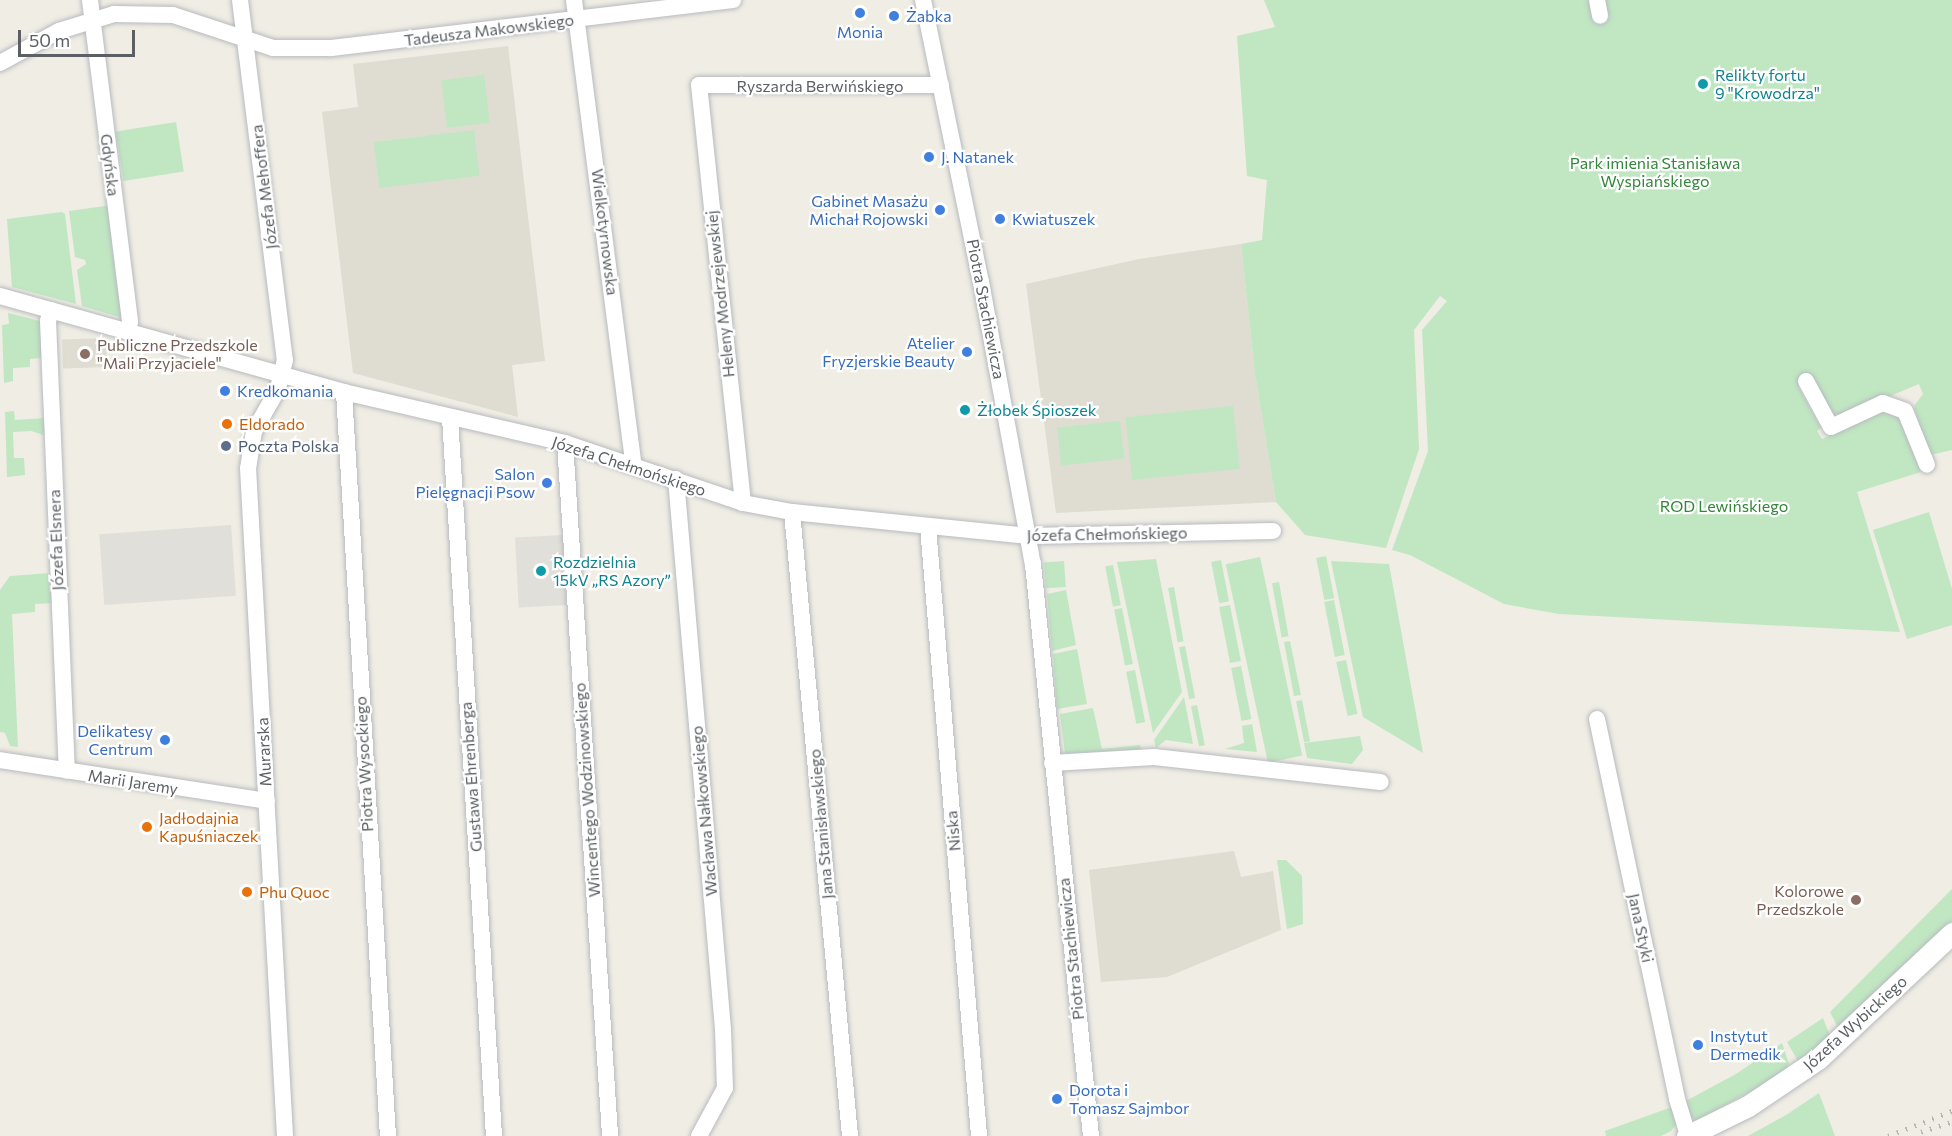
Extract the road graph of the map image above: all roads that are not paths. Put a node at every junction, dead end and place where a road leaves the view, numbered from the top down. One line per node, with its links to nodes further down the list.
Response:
1 (90, 0): 8 (street, Gdyńska)
2 (240, 0): 9 (street, Józefa Mehoffera)
3 (574, 0): 7 (street, Wielkotyrnowska)
4 (732, 0): 6 (street, Tadeusza Makowskiego)
5 (923, 0): 12 (street, Piotra Stachiewicza)
6 (695, 2): 7 (street, Tadeusza Makowskiego)
7 (577, 18): 9 (street, Tadeusza Makowskiego); 21 (street, Wielkotyrnowska)
8 (91, 19): 9 (street, Tadeusza Makowskiego); 10 (street, Tadeusza Makowskiego); 15 (street, Gdyńska)
9 (247, 39): 16 (street, Józefa Mehoffera)
10 (0, 63)
11 (699, 85): 12 (street, Ryszarda Berwińskiego); 24 (street, Heleny Modrzejewskiej)
12 (941, 85): 28 (street, Piotra Stachiewicza)
13 (0, 296): 14 (street, Józefa Chełmońskiego)
14 (51, 310): 15 (street, Józefa Chełmońskiego); 32 (street, Józefa Elsnera)
15 (128, 330): 16 (street, Józefa Chełmońskiego)
16 (282, 375): 18 (street, Józefa Chełmońskiego); 34 (street, Murarska)
17 (1806, 381): 22 (street)
18 (344, 392): 19 (street, Józefa Chełmońskiego); 37 (street, Piotra Wysockiego)
19 (450, 417): 20 (street, Józefa Chełmońskiego); 38 (street, Gustawa Ehrenberga)
20 (565, 443): 21 (street, Józefa Chełmońskiego); 39 (street, Wincentego Wodzinowskiego)
21 (633, 464): 23 (street, Józefa Chełmońskiego)
22 (1927, 465)
23 (676, 480): 24 (street, Józefa Chełmońskiego); 40 (street, Wacława Nałkowskiego)
24 (743, 502): 25 (street, Józefa Chełmońskiego)
25 (792, 512): 26 (street, Józefa Chełmońskiego); 41 (street, Jana Stanisławskiego)
26 (928, 527): 28 (street, Józefa Chełmońskiego); 42 (street, Niska)
27 (1273, 531): 28 (street, Józefa Chełmońskiego)
28 (1029, 536): 31 (street, Piotra Stachiewicza)
29 (1598, 719): 44 (street, Jana Styki)
30 (0, 760): 32 (street, Marii Jaremy)
31 (1052, 763): 33 (street); 43 (street, Piotra Stachiewicza)
32 (67, 771): 34 (street, Marii Jaremy)
33 (1381, 782)
34 (267, 801): 36 (street, Murarska)
35 (1952, 933): 44 (street, Józefa Wybickiego)
36 (285, 1136)
37 (388, 1136)
38 (494, 1136)
39 (610, 1136)
40 (699, 1136)
41 (850, 1136)
42 (979, 1136)
43 (1091, 1136)
44 (1688, 1136)

